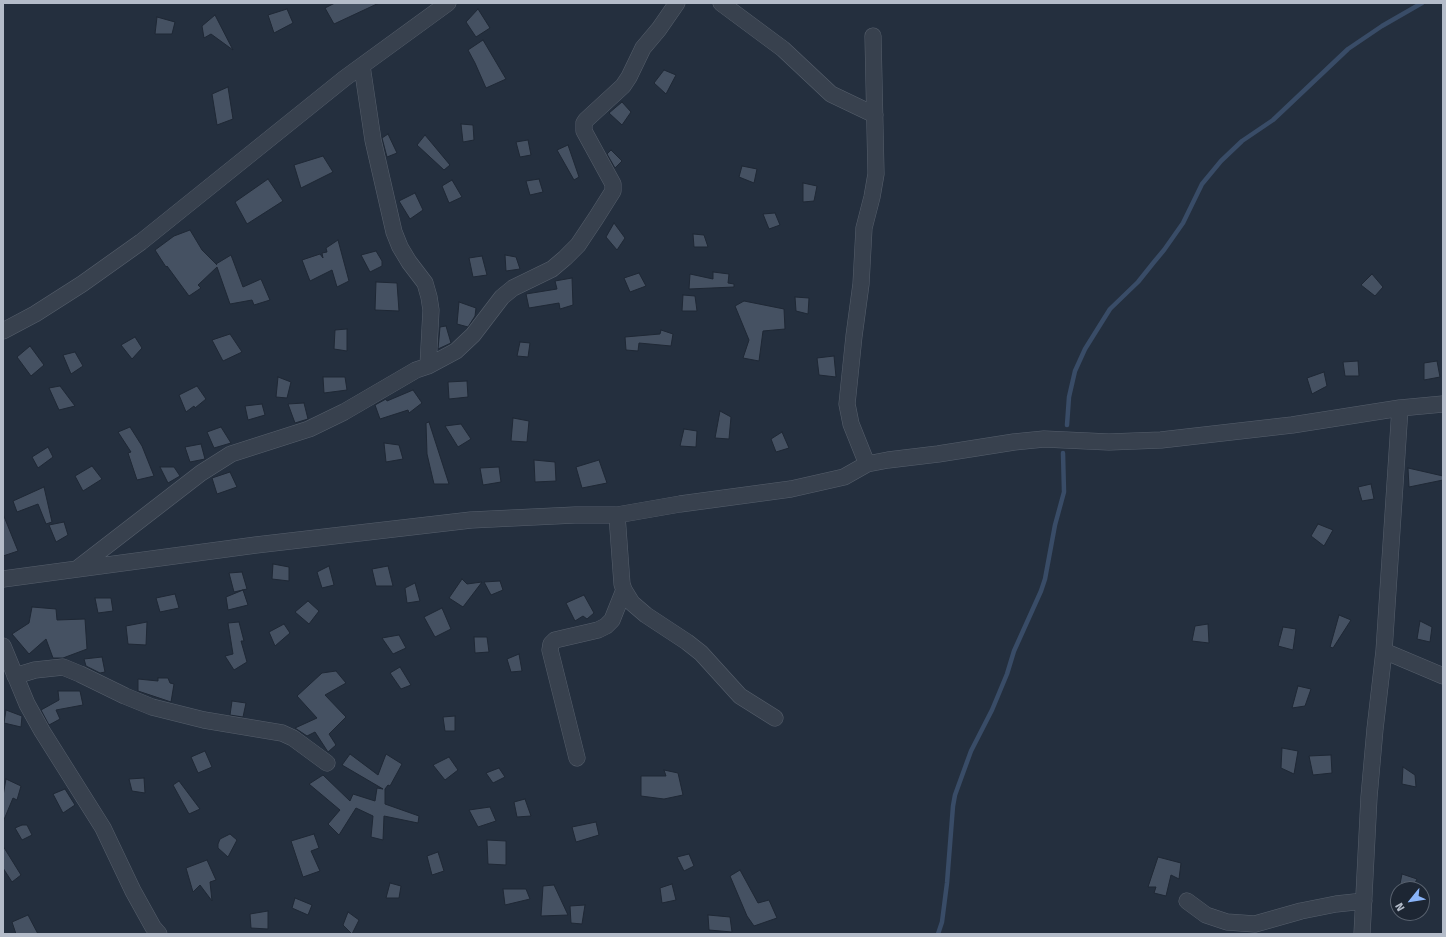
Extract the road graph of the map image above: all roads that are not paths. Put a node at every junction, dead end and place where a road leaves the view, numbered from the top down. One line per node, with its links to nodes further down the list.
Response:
1 (448, 3): 5 (street)
2 (677, 3): 8 (street)
3 (721, 3): 6 (street)
4 (873, 36): 6 (street)
5 (362, 66): 7 (street); 8 (street)
6 (875, 115): 11 (street)
7 (3, 332)
8 (428, 366): 13 (street)
9 (1443, 404): 10 (street)
10 (1400, 408): 11 (street); 17 (street)
11 (867, 464): 12 (street)
12 (617, 515): 13 (street); 15 (street)
13 (77, 569): 14 (street)
14 (3, 579)
15 (624, 590): 20 (street); 21 (street)
16 (3, 646): 18 (street)
17 (1384, 651): 19 (street); 24 (street)
18 (15, 676): 22 (street); 25 (street)
19 (1443, 676)
20 (775, 718)
21 (577, 758)
22 (327, 763)
23 (1187, 901): 24 (street)
24 (1364, 901): 26 (street)
25 (159, 934)
26 (1362, 934)

